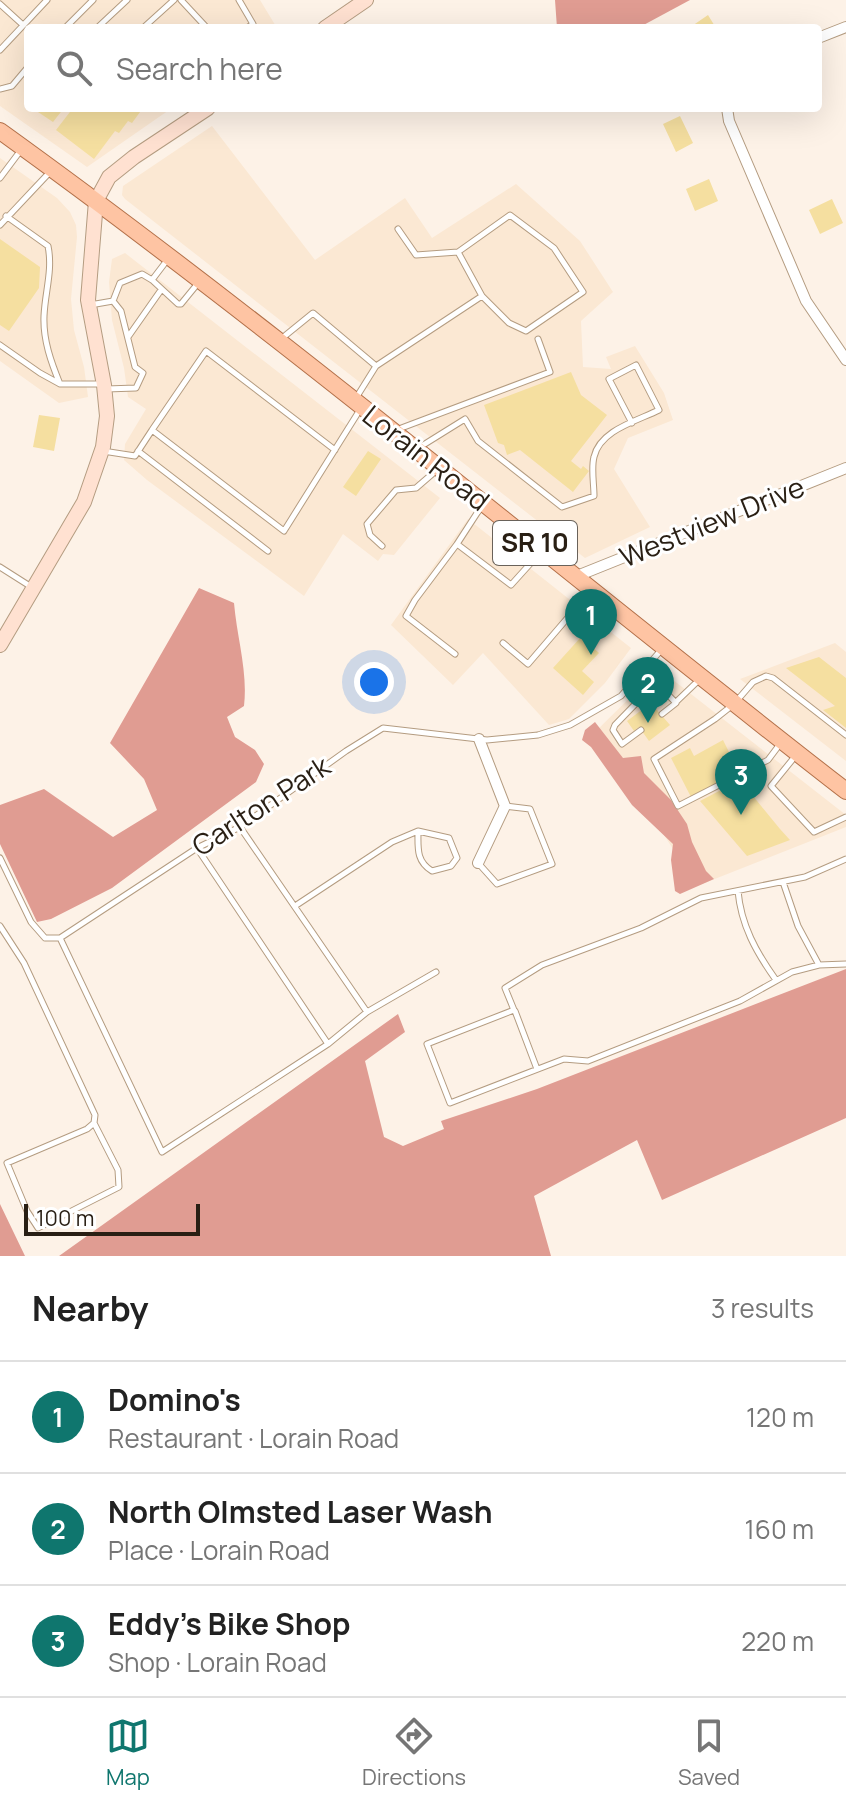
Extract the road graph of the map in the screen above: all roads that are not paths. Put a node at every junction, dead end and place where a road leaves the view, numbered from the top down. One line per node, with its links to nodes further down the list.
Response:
1 (47, 0): 15 (lane)
2 (93, 0): 9 (lane)
3 (127, 0): 10 (lane)
4 (174, 0): 11 (lane)
5 (181, 0): 12 (lane)
6 (239, 0): 13 (lane)
7 (366, 0): 14 (main road)
8 (0, 4): 15 (lane)
9 (69, 24)
10 (101, 24)
11 (147, 24)
12 (203, 24)
13 (253, 24)
14 (331, 24)
15 (23, 25): 18 (lane)
16 (846, 27): 17 (street)
17 (822, 36)
18 (0, 50)
19 (24, 72): 20 (lane)
20 (0, 89)
21 (202, 112): 27 (main road)
22 (728, 112): 43 (street)
23 (0, 132): 24 (main road, Lorain Road / SR 10)
24 (22, 148): 25 (main road, Lorain Road / SR 10); 26 (lane)
25 (52, 169): 27 (main road, Lorain Road / SR 10); 28 (lane)
26 (0, 178)
27 (96, 201): 32 (main road, Lorain Road / SR 10); 38 (main road)
28 (6, 216): 29 (lane); 45 (lane)
29 (0, 225)
30 (398, 229): 31 (lane)
31 (458, 252): 36 (lane); 36 (lane)
32 (170, 258): 33 (lane); 34 (main road, Lorain Road / SR 10)
33 (152, 280): 35 (lane); 37 (lane)
34 (200, 281): 35 (lane); 41 (main road, Lorain Road / SR 10)
35 (161, 290): 39 (lane)
36 (482, 296): 44 (lane)
37 (113, 301): 38 (lane); 39 (lane)
38 (89, 305): 46 (main road)
39 (128, 338): 46 (lane)
40 (538, 339): 50 (lane)
41 (277, 342): 44 (lane); 47 (main road, Lorain Road / SR 10)
42 (0, 345): 45 (lane)
43 (846, 360)
44 (376, 366): 47 (lane)
45 (60, 384): 46 (lane)
46 (105, 387): 51 (main road)
47 (357, 405): 50 (main road, Lorain Road / SR 10); 52 (lane)
48 (632, 423): 48 (lane); 53 (lane)
49 (152, 430): 52 (lane); 52 (lane); 54 (lane)
50 (392, 431): 53 (main road, Lorain Road / SR 10)
51 (102, 450): 54 (lane); 64 (main road)
52 (335, 450)
53 (415, 450): 55 (main road, Lorain Road / SR 10)
54 (138, 451): 61 (lane)
55 (439, 468): 57 (main road, Lorain Road / SR 10); 59 (lane)
56 (846, 468): 63 (street, Westview Drive)
57 (484, 503): 58 (lane); 60 (main road, Lorain Road / SR 10)
58 (457, 544): 60 (lane); 69 (lane)
59 (382, 546)
60 (543, 549): 63 (main road, Lorain Road / SR 10)
61 (268, 551)
62 (0, 567): 64 (lane)
63 (577, 576): 65 (main road, Lorain Road / SR 10)
64 (34, 588): 67 (main road)
65 (592, 589): 66 (lane); 68 (main road, Lorain Road / SR 10)
66 (503, 643)
67 (0, 645)
68 (663, 648): 70 (main road, Lorain Road / SR 10); 76 (lane, Carlton Park)
69 (455, 654)
70 (701, 678): 71 (lane); 72 (main road, Lorain Road / SR 10)
71 (676, 703): 73 (lane); 74 (lane)
72 (734, 704): 75 (lane); 77 (main road, Lorain Road / SR 10); 77 (lane)
73 (662, 714)
74 (641, 730)
75 (846, 735)
76 (479, 739): 80 (street); 82 (lane, Carlton Park)
77 (782, 741): 78 (main road, Lorain Road / SR 10)
78 (797, 753): 79 (main road, Lorain Road / SR 10); 81 (lane)
79 (846, 791)
80 (505, 806): 87 (street); 87 (lane)
81 (846, 817)
82 (240, 827): 84 (lane, Carlton Park); 90 (lane)
83 (418, 831): 83 (lane); 90 (lane)
84 (197, 848): 92 (lane, Carlton Park); 99 (lane)
85 (0, 858): 92 (lane)
86 (846, 859): 88 (lane)
87 (478, 863)
88 (783, 882): 89 (lane); 94 (lane)
89 (738, 891): 96 (lane); 97 (lane)
90 (295, 906): 98 (lane)
91 (0, 926): 101 (lane)
92 (60, 938): 99 (lane)
93 (846, 964): 94 (lane)
94 (819, 965): 96 (lane)
95 (436, 972): 98 (lane)
96 (776, 980): 100 (lane)
97 (514, 1010): 100 (lane); 100 (lane)
98 (367, 1012): 99 (lane)
99 (328, 1044)
100 (537, 1069)
101 (94, 1123): 101 (lane)

